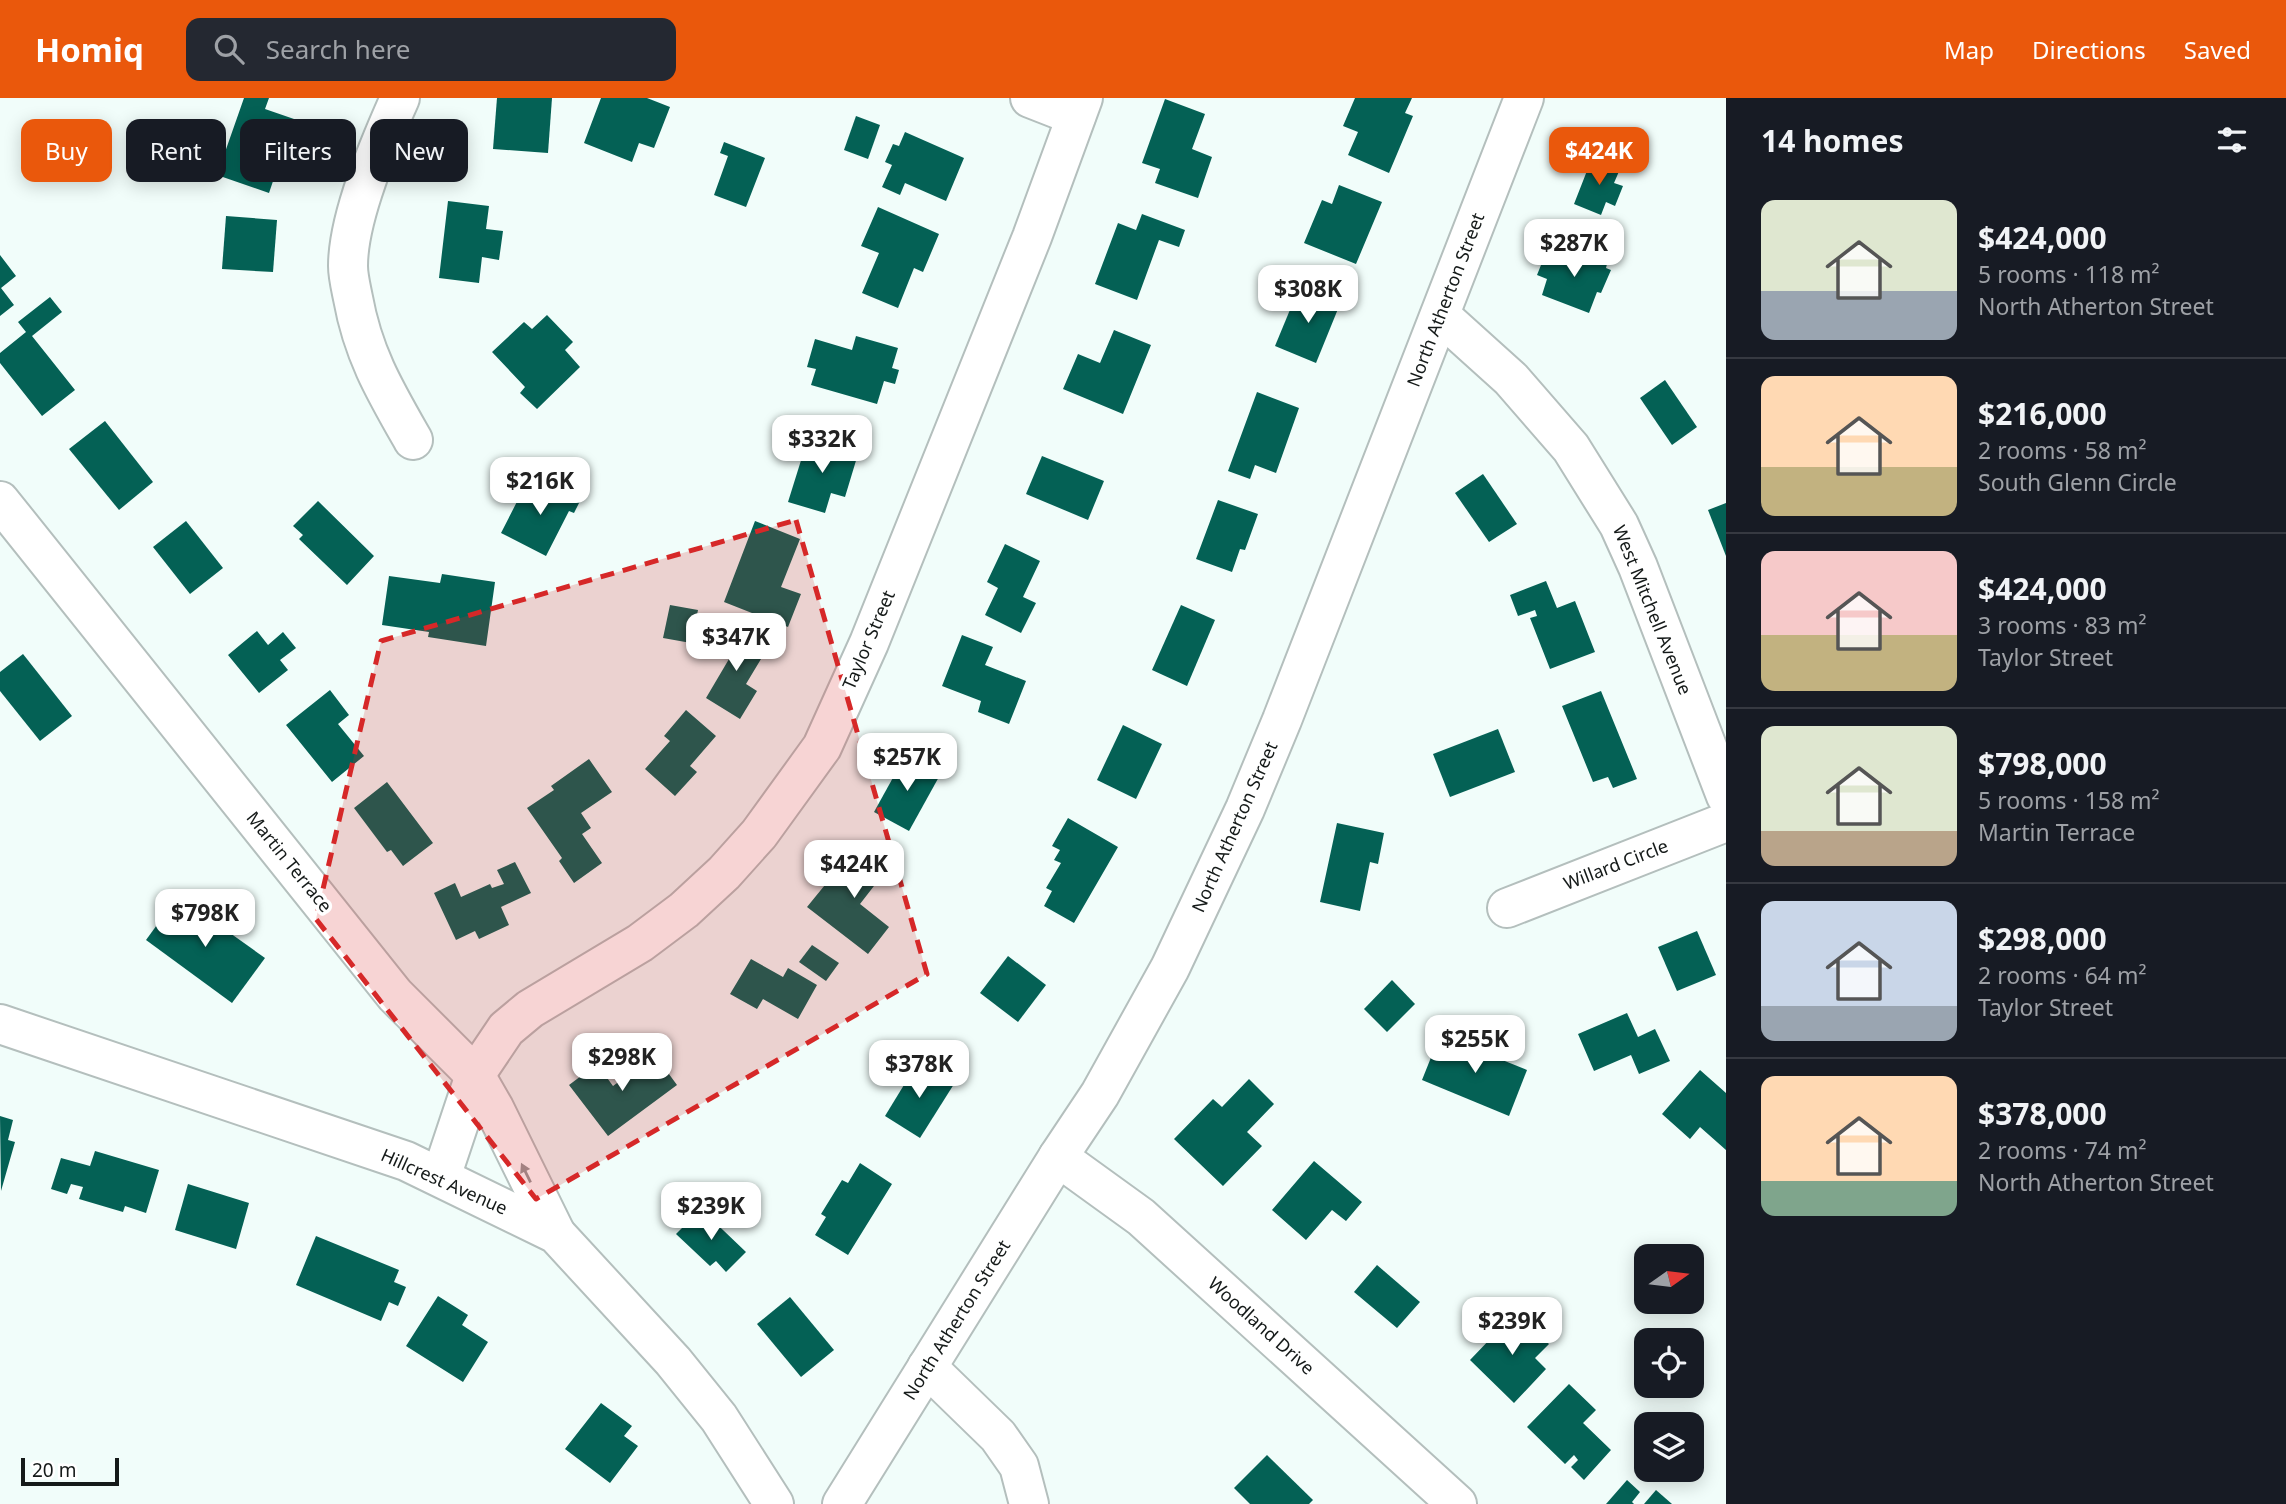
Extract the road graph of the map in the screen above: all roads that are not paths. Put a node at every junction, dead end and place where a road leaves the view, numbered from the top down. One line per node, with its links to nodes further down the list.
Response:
1 (400, 98): 6 (street)
2 (1030, 98): 4 (street)
3 (1524, 98): 5 (street, North Atherton Street)
4 (1079, 107): 12 (street, Taylor Street)
5 (1440, 315): 8 (street, West Mitchell Avenue); 13 (street, North Atherton Street)
6 (413, 440)
7 (0, 501): 12 (street, Martin Terrace)
8 (1726, 794)
9 (1726, 822): 10 (street, Willard Circle)
10 (1507, 908)
11 (0, 1024): 14 (street, Hillcrest Avenue)
12 (475, 1075): 14 (street, Taylor Street); 15 (street, Martin Terrace, one-way to 12)
13 (1058, 1157): 16 (street, North Atherton Street); 20 (street, Woodland Drive)
14 (441, 1177): 15 (street, Hillcrest Avenue)
15 (556, 1234): 17 (street, Hillcrest Avenue)
16 (927, 1367): 18 (street, North Atherton Street); 19 (street)
17 (774, 1504)
18 (842, 1504)
19 (1029, 1504)
20 (1457, 1504)

